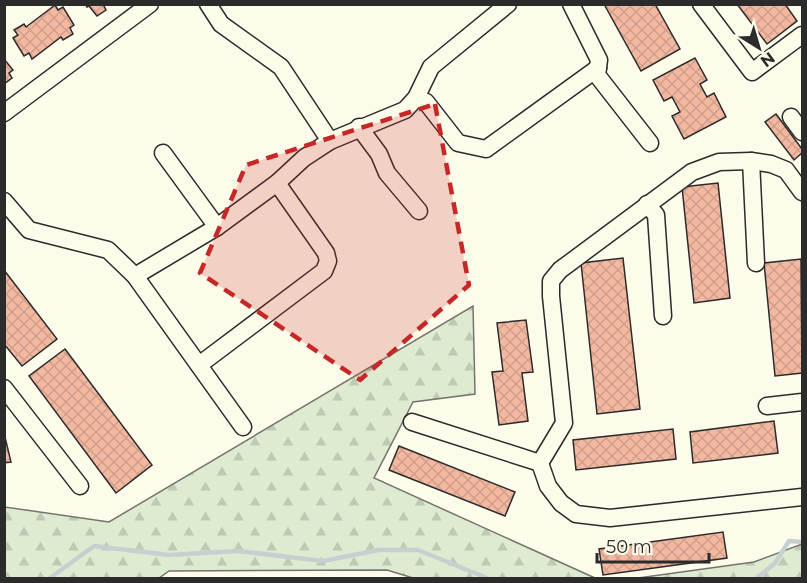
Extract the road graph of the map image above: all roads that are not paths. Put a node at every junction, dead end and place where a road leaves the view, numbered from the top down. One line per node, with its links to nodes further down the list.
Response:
1 (150, 4): 9 (street)
2 (208, 4): 13 (street)
3 (508, 4): 8 (street)
4 (571, 4): 7 (street)
5 (702, 4): 6 (street)
6 (802, 35)
7 (598, 68): 8 (street); 14 (street)
8 (416, 98): 11 (street)
9 (4, 113)
10 (791, 117): 12 (street)
11 (359, 127): 13 (street); 21 (street)
12 (802, 132)
13 (330, 141): 17 (street)
14 (650, 142)
15 (163, 153): 22 (street)
16 (750, 161): 18 (street); 20 (street); 23 (street)
17 (277, 183): 22 (street); 26 (street)
18 (802, 192)
19 (4, 201): 24 (street)
20 (647, 204): 25 (street); 32 (street)
21 (419, 211)
22 (217, 227): 24 (street)
23 (756, 263)
24 (135, 276): 26 (street)
25 (663, 316)
26 (198, 365): 31 (street)
27 (7, 394): 33 (street)
28 (802, 402): 29 (street)
29 (767, 406)
30 (412, 422): 32 (street)
31 (243, 427)
32 (540, 463): 34 (street)
33 (80, 486)
34 (802, 497)

